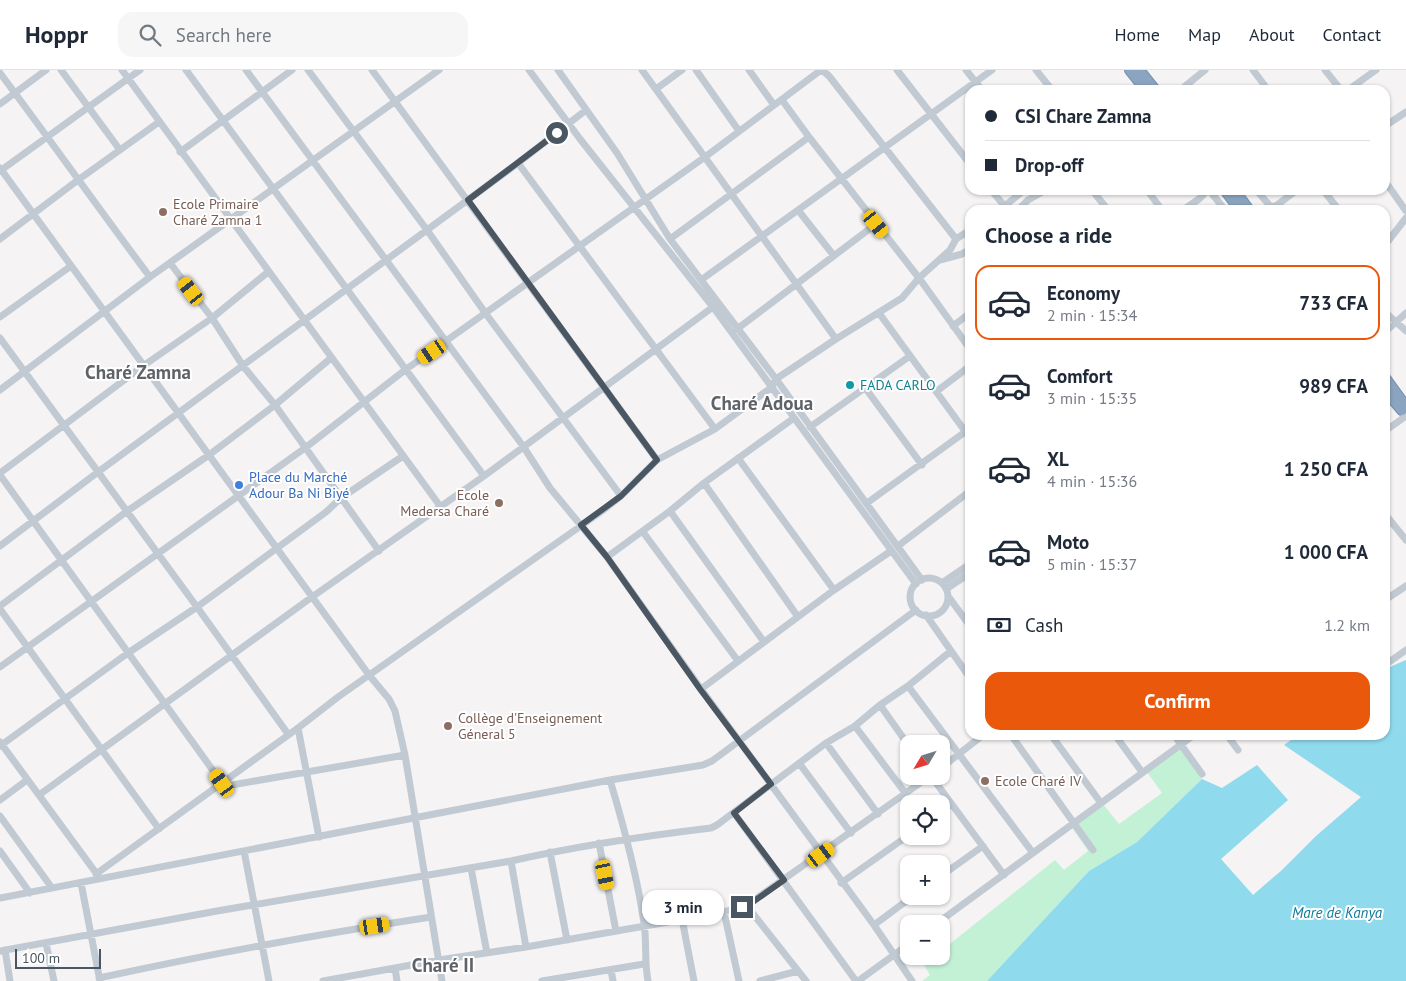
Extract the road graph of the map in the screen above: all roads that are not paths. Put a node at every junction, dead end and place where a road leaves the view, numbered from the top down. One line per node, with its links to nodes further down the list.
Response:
1 (46, 70): 43 (street)
2 (61, 70): 48 (street)
3 (122, 70): 29 (street)
4 (140, 70): 29 (street)
5 (186, 70): 52 (street)
6 (246, 70): 42 (street)
7 (292, 70): 42 (street)
8 (308, 70): 57 (street)
9 (372, 70): 45 (street)
10 (438, 70): 45 (street)
11 (529, 70): 54 (street)
12 (558, 70): 49 (street)
13 (642, 70): 40 (street)
14 (682, 70): 40 (street)
15 (696, 70): 56 (street)
16 (749, 70): 47 (street)
17 (821, 70): 44 (street); 60 (street)
18 (966, 70): 30 (street)
19 (992, 70): 30 (street)
20 (1036, 70): 33 (street)
21 (1130, 70): 34 (highway)
22 (1139, 70): 35 (highway)
23 (1205, 70): 36 (street)
24 (1252, 70): 37 (street)
25 (1325, 70): 38 (street)
26 (1376, 70): 39 (street)
27 (901, 71): 51 (street)
28 (0, 73): 43 (street)
29 (128, 79): 48 (street); 53 (street)
30 (976, 82): 31 (street); 32 (street)
31 (972, 85)
32 (978, 85)
33 (1048, 85)
34 (1142, 85)
35 (1151, 85)
36 (1186, 85)
37 (1264, 85)
38 (1337, 85)
39 (1355, 85)
40 (656, 89): 63 (street)
41 (965, 90): 51 (street)
42 (262, 92): 52 (street); 65 (street)
43 (15, 93): 46 (street); 58 (street)
44 (782, 100): 47 (street); 59 (street)
45 (395, 101): 57 (street); 80 (street)
46 (0, 104)
47 (774, 105): 56 (street)
48 (89, 107): 58 (street); 61 (street)
49 (586, 110): 54 (street); 81 (street)
50 (1406, 112): 55 (street)
51 (930, 114): 60 (street); 64 (street)
52 (222, 121): 62 (street); 71 (street)
53 (159, 122): 61 (street); 62 (street)
54 (570, 123): 66 (street); 89 (street)
55 (1390, 123)
56 (739, 131): 63 (street)
57 (353, 132): 65 (street); 96 (street)
58 (48, 136): 67 (street); 69 (street)
59 (809, 137): 68 (street); 72 (street)
60 (884, 146): 68 (street); 101 (street)
61 (120, 150): 69 (street)
62 (180, 152): 94 (street)
63 (705, 157): 72 (street); 81 (street)
64 (965, 158)
65 (312, 161): 71 (street); 106 (street)
66 (518, 163): 80 (street); 103 (street)
67 (0, 170): 92 (street)
68 (841, 178): 90 (street); 95 (street)
69 (78, 180): 92 (street); 111 (street)
70 (1390, 188): 91 (street)
71 (274, 189): 94 (street); 116 (street)
72 (732, 194): 98 (street); 99 (street)
73 (1019, 195): 82 (street)
74 (1037, 195): 83 (street)
75 (1096, 195): 84 (street)
76 (1203, 195): 85 (street)
77 (1212, 195): 86 (street)
78 (1260, 195): 87 (street)
79 (1290, 195): 88 (street)
80 (468, 200): 96 (street); 114 (street)
81 (646, 200): 89 (street); 99 (street)
82 (1008, 205)
83 (1023, 205)
84 (1104, 205)
85 (1190, 205)
86 (1220, 205)
87 (1269, 205)
88 (1276, 205)
89 (635, 206): 103 (street); 117 (street)
90 (798, 210): 98 (street); 105 (street)
91 (1406, 211)
92 (32, 214): 100 (street); 109 (street)
93 (1406, 218): 102 (street)
94 (230, 220): 108 (street); 110 (street)
95 (876, 224): 105 (street); 112 (street)
96 (427, 230): 106 (street); 121 (street)
97 (965, 233): 101 (street)
98 (762, 236): 113 (street); 115 (street)
99 (670, 238): 113 (street)
100 (0, 239)
101 (956, 239): 107 (street)
102 (1390, 239)
103 (579, 246): 114 (street); 136 (street)
104 (965, 252): 107 (street)
105 (834, 256): 115 (street)
106 (386, 260): 116 (street); 135 (street)
107 (940, 260): 112 (street)
108 (170, 263): 111 (street); 125 (street)
109 (71, 266): 118 (street); 122 (street)
110 (268, 272): 125 (street); 126 (street)
111 (150, 278): 118 (street)
112 (919, 278): 119 (street); 128 (street)
113 (701, 280): 129 (street)
114 (528, 282): 121 (street); 146 (street)
115 (797, 285): 129 (street); 133 (street)
116 (346, 289): 126 (street); 141 (street)
117 (713, 307): 136 (street); 147 (street)
118 (104, 312): 139 (street); 143 (street)
119 (879, 313): 133 (street); 137 (street)
120 (1406, 313): 127 (street)
121 (486, 314): 135 (street); 157 (street)
122 (0, 317)
123 (965, 317): 128 (street)
124 (1390, 317): 127 (street)
125 (212, 318): 139 (street); 140 (street)
126 (304, 321): 138 (street); 140 (street)
127 (1396, 323): 130 (street); 131 (street)
128 (954, 326): 134 (street)
129 (737, 328): 144 (street)
130 (1390, 328)
131 (1406, 331)
132 (0, 338): 143 (street)
133 (836, 339): 144 (street)
134 (965, 342)
135 (446, 343): 141 (street); 165 (street)
136 (655, 350): 146 (street); 162 (street)
137 (910, 356): 148 (street); 150 (street)
138 (331, 358): 153 (street); 154 (street)
139 (143, 366): 155 (street); 159 (street)
140 (243, 366): 154 (street); 155 (street)
141 (405, 370): 153 (street); 174 (street)
142 (965, 370): 150 (street)
143 (25, 372): 149 (street); 159 (street)
144 (776, 379): 147 (street); 160 (street)
145 (1390, 384): 152 (highway)
146 (604, 386): 157 (street); 170 (street)
147 (772, 387): 158 (street); 162 (street)
148 (866, 389): 160 (street); 171 (street)
149 (0, 390)
150 (937, 391): 163 (street)
151 (1390, 396): 156 (highway)
152 (1405, 401)
153 (364, 402): 166 (street); 168 (street)
154 (275, 405): 166 (street); 167 (street)
155 (179, 413): 167 (street); 172 (street)
156 (1406, 414): 161 (street)
157 (563, 418): 165 (street); 178 (street)
158 (794, 418): 169 (street); 193 (street)
159 (64, 425): 172 (street); 173 (street)
160 (810, 427): 180 (street)
161 (1390, 427)
162 (715, 430): 170 (street)
163 (965, 431)
164 (965, 437): 171 (street)
165 (523, 446): 174 (street); 186 (street)
166 (305, 448): 176 (street); 179 (street)
167 (209, 455): 176 (street); 183 (street)
168 (404, 456): 179 (street); 181 (street)
169 (738, 458): 175 (street); 201 (street)
170 (657, 460): 178 (street)
171 (922, 465): 180 (street)
172 (98, 472): 183 (street); 185 (street)
173 (0, 474): 185 (street)
174 (484, 476): 181 (street)
175 (704, 483): 182 (street); 210 (street)
176 (238, 495): 191 (street); 194 (street)
177 (965, 495): 190 (street)
178 (621, 496): 186 (street)
179 (341, 498): 191 (street); 192 (street)
180 (867, 503): 190 (street)
181 (440, 506): 192 (street)
182 (670, 511): 187 (street); 212 (street)
183 (126, 512): 194 (street); 196 (street)
184 (1390, 520): 188 (street)
185 (34, 522): 189 (street); 196 (street)
186 (581, 525): 195 (street); 222 (street)
187 (643, 532): 195 (street); 218 (street)
188 (1406, 540)
189 (0, 546)
190 (898, 546): 199 (street)
191 (276, 548): 203 (street); 206 (street)
192 (379, 550): 203 (street)
193 (891, 551): 199 (street); 201 (street)
194 (157, 553): 205 (street); 206 (street)
195 (607, 557): 224 (street)
196 (61, 561): 205 (street); 207 (street)
197 (965, 569): 202 (street)
198 (965, 576): 202 (street)
199 (919, 582): 202 (street); 208 (street)
200 (1406, 586): 204 (street)
201 (834, 590): 210 (street)
202 (945, 590): 209 (street); 211 (street)
203 (312, 597): 217 (street); 222 (street)
204 (1390, 597)
205 (90, 602): 213 (street); 216 (street)
206 (197, 606): 216 (street); 217 (street)
207 (0, 607): 213 (street)
208 (916, 610): 209 (street); 232 (street)
209 (926, 615): 215 (street)
210 (798, 617): 212 (street)
211 (965, 619)
212 (764, 642): 218 (street)
213 (28, 647): 220 (street); 225 (street)
214 (1406, 650): 219 (street)
215 (951, 652): 221 (street); 223 (street)
216 (128, 653): 225 (street); 226 (street)
217 (231, 656): 226 (street); 230 (street)
218 (738, 661): 224 (street)
219 (1390, 661)
220 (0, 667)
221 (965, 671)
222 (369, 675): 229 (street); 246 (street)
223 (908, 686): 227 (street); 245 (street)
224 (700, 689): 232 (street)
225 (66, 698): 241 (street); 243 (street)
226 (165, 704): 243 (street); 254 (street)
227 (880, 706): 228 (street); 231 (street)
228 (855, 726): 240 (street); 258 (street)
229 (298, 728): 230 (street); 250 (street)
230 (288, 734): 254 (street)
231 (901, 735)
232 (740, 740): 253 (street); 255 (street)
233 (976, 740): 245 (street)
234 (1015, 740): 267 (street)
235 (1055, 740): 261 (street)
236 (1118, 740): 249 (street)
237 (1177, 740): 242 (street)
238 (1187, 740): 242 (street)
239 (1231, 740): 244 (street)
240 (826, 743): 248 (street); 264 (street)
241 (1, 744): 252 (street)
242 (1180, 745): 249 (street); 251 (street)
243 (102, 749): 259 (street); 268 (street)
244 (1238, 750)
245 (959, 754): 247 (street); 279 (street)
246 (405, 755): 250 (street); 266 (street)
247 (950, 761)
248 (799, 763): 255 (street); 269 (street)
249 (1142, 772): 261 (street)
250 (308, 773): 254 (street); 270 (street)
251 (1202, 774)
252 (28, 780): 259 (street); 260 (street)
253 (610, 780): 266 (street); 271 (street)
254 (222, 783): 268 (street)
255 (771, 784): 263 (street); 280 (street)
256 (918, 785): 258 (street)
257 (937, 785): 262 (street)
258 (906, 794): 264 (street)
259 (39, 795): 285 (street)
260 (0, 800)
261 (1101, 803): 267 (street)
262 (951, 804): 274 (street)
263 (734, 813): 271 (street); 287 (street)
264 (878, 814): 269 (street)
265 (0, 816): 290 (street)
266 (414, 818): 270 (street); 286 (street)
267 (1074, 823): 275 (street); 279 (street)
268 (159, 829): 285 (street)
269 (851, 833): 280 (street)
270 (319, 837): 277 (street)
271 (628, 840): 273 (street); 301 (street)
272 (900, 841): 289 (street)
273 (599, 844): 278 (street); 302 (street)
274 (983, 846): 283 (street); 284 (street)
275 (1093, 850)
276 (0, 851): 291 (street)
277 (244, 851): 285 (street); 293 (street)
278 (550, 852): 281 (street); 304 (street)
279 (1033, 853): 284 (street)
280 (821, 855): 287 (street); 289 (street)
281 (511, 861): 282 (street); 307 (street)
282 (471, 868): 286 (street); 310 (street)
283 (950, 870)
284 (1004, 874): 297 (street)
285 (98, 877): 288 (street)
286 (424, 877): 293 (street); 298 (street)
287 (784, 880): 295 (street); 333 (street)
288 (81, 883): 290 (street); 303 (street)
289 (841, 883): 300 (street)
290 (52, 888): 291 (street)
291 (30, 893): 292 (street)
292 (0, 898)
293 (255, 904): 303 (street); 306 (street)
294 (900, 905): 300 (street)
295 (747, 906): 296 (street); 316 (street)
296 (724, 912): 299 (street); 330 (street)
297 (948, 915)
298 (431, 917): 306 (street); 312 (street)
299 (682, 919): 301 (street); 329 (street)
300 (874, 924): 311 (street)
301 (644, 925): 302 (street); 313 (street)
302 (616, 930): 304 (street)
303 (91, 934): 305 (street); 319 (street)
304 (567, 940): 307 (street)
305 (46, 942): 309 (street); 321 (street)
306 (262, 946): 319 (street); 322 (street)
307 (526, 947): 310 (street)
308 (900, 950): 311 (street)
309 (2, 951): 320 (street)
310 (487, 953): 312 (street)
311 (895, 954): 333 (street); 334 (street)
312 (439, 960): 314 (street); 325 (street)
313 (644, 964): 315 (street); 328 (street)
314 (395, 968): 317 (street); 324 (street)
315 (610, 970): 318 (street); 327 (street)
316 (798, 971): 331 (street); 332 (street)
317 (353, 978): 323 (street)
318 (574, 978): 326 (street)
319 (100, 979)
320 (10, 981)
321 (54, 981)
322 (269, 981)
323 (323, 981)
324 (397, 981)
325 (442, 981)
326 (542, 981)
327 (612, 981)
328 (648, 981)
329 (694, 981)
330 (738, 981)
331 (760, 981)
332 (806, 981)
333 (857, 981)
334 (912, 981)

